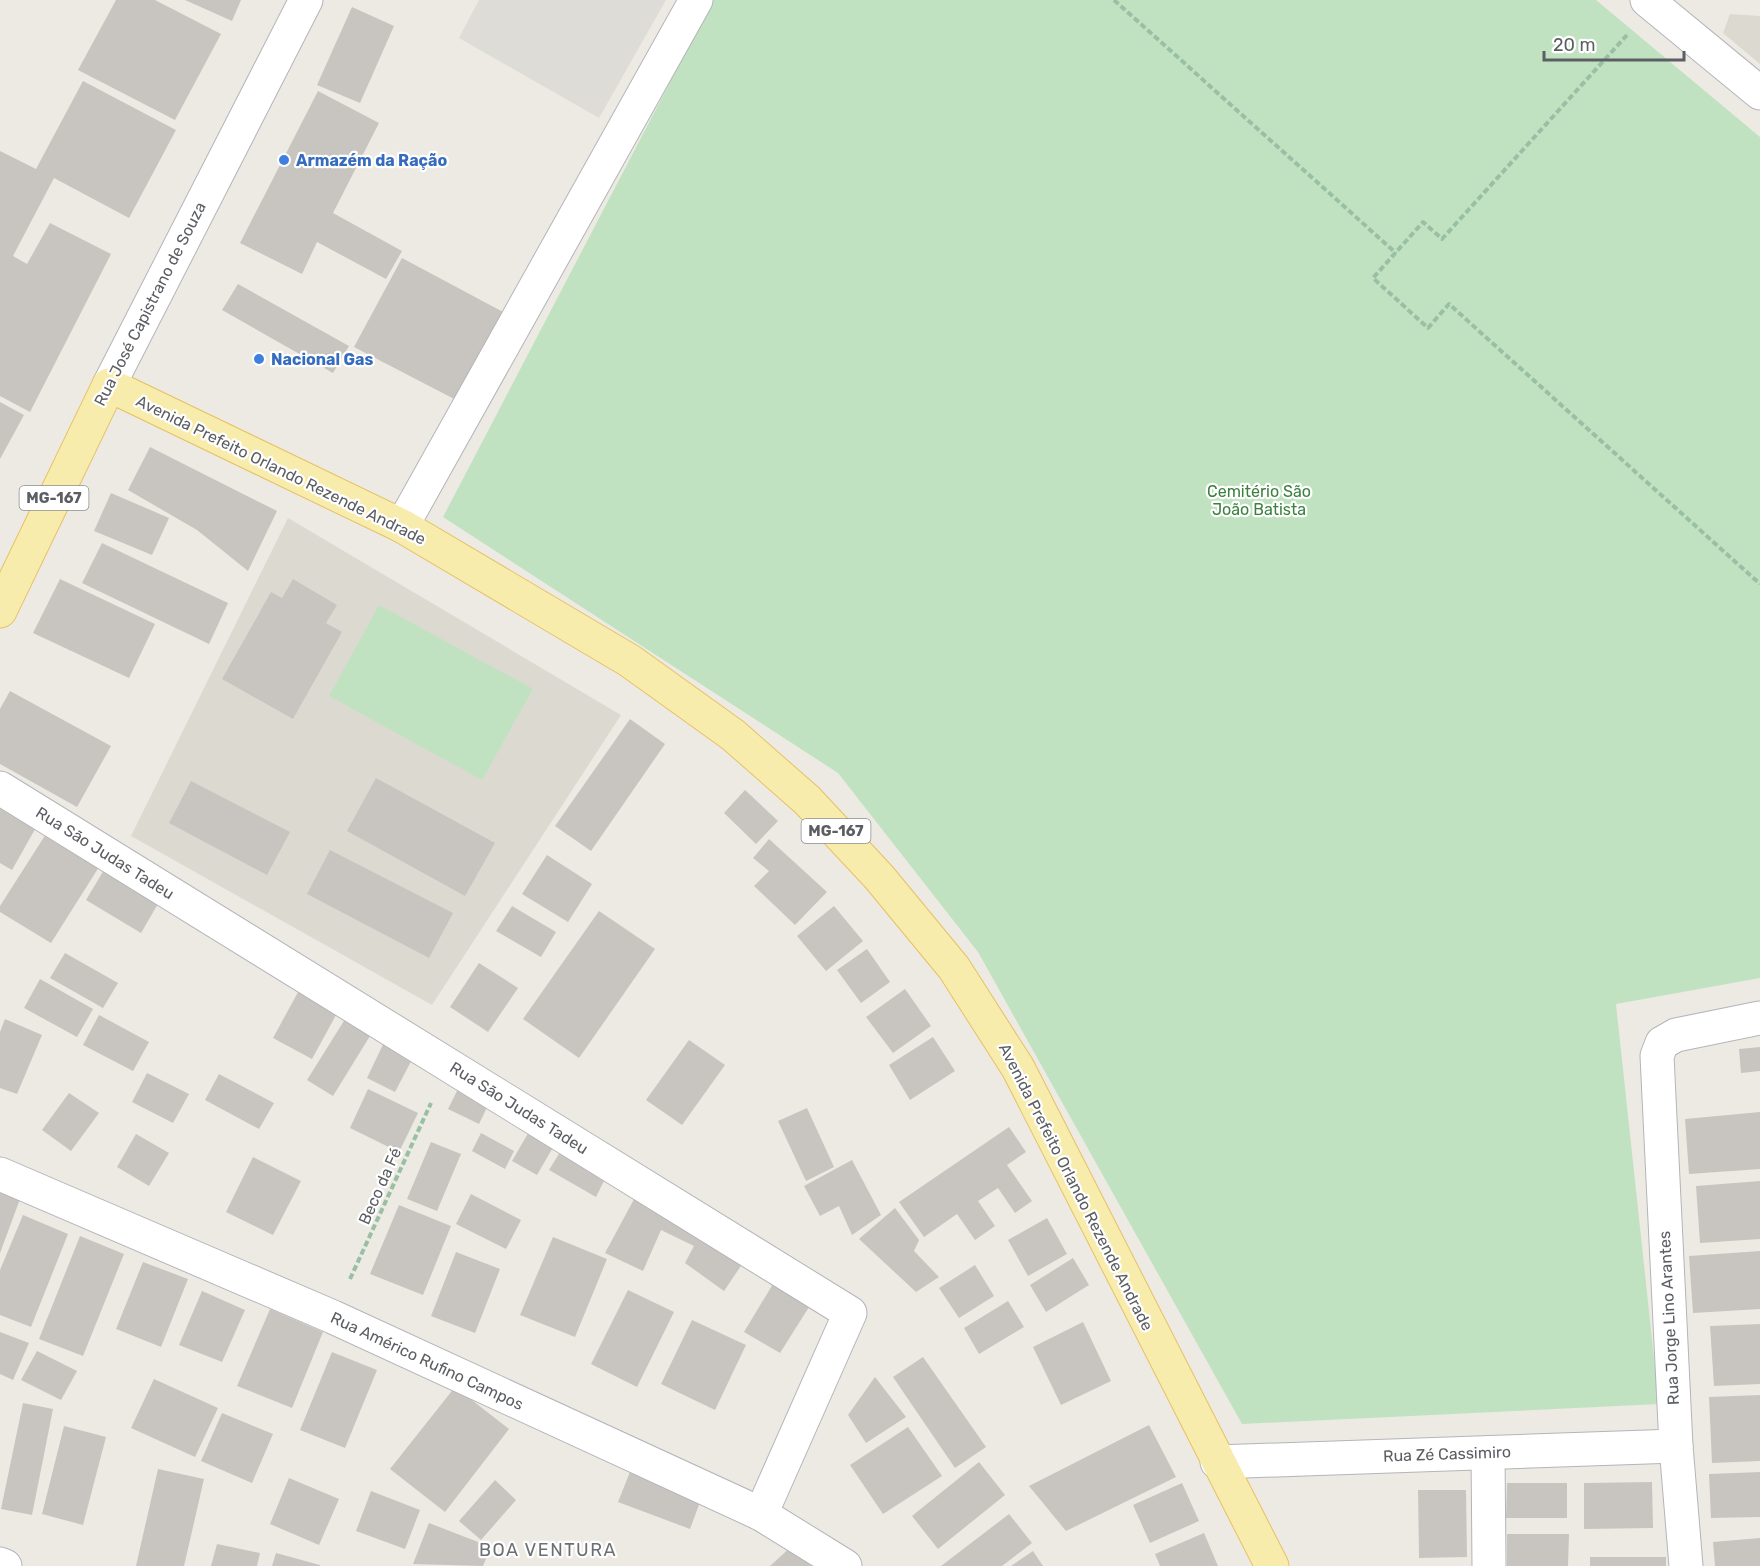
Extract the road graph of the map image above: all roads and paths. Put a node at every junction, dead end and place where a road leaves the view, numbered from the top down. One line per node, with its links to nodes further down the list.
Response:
1 (306, 0): 7 (street, Rua José Capistrano de Souza)
2 (696, 0): 8 (street)
3 (1114, 0): 6 (path)
4 (1651, 3): 5 (street); 6 (path)
5 (1760, 93)
6 (1396, 254): 9 (path)
7 (109, 385): 8 (main road, Avenida Prefeito Orlando Rezende Andrade / MG-167); 10 (main road, Rua José Capistrano de Souza / MG-167)
8 (402, 526): 18 (main road, Avenida Prefeito Orlando Rezende Andrade / MG-167)
9 (1760, 584)
10 (1, 605)
11 (0, 788): 13 (street, Rua São Judas Tadeu)
12 (1760, 1018): 16 (street, Rua Jorge Lino Arantes)
13 (448, 1064): 15 (path, Beco da Fé); 19 (street, Rua São Judas Tadeu)
14 (0, 1174): 15 (street, Rua Américo Rufino Campos)
15 (333, 1317): 19 (street, Rua Américo Rufino Campos)
16 (1676, 1446): 17 (street, Rua Zé Cassimiro); 25 (street, Rua Jorge Lino Arantes)
17 (1488, 1453): 18 (street, Rua Zé Cassimiro); 24 (street)
18 (1217, 1462): 23 (main road, Avenida Prefeito Orlando Rezende Andrade / MG-167)
19 (761, 1514): 22 (street, Rua Américo Rufino Campos)
20 (0, 1564): 21 (street)
21 (6, 1566)
22 (845, 1566)
23 (1272, 1566)
24 (1489, 1566)
25 (1686, 1566)

